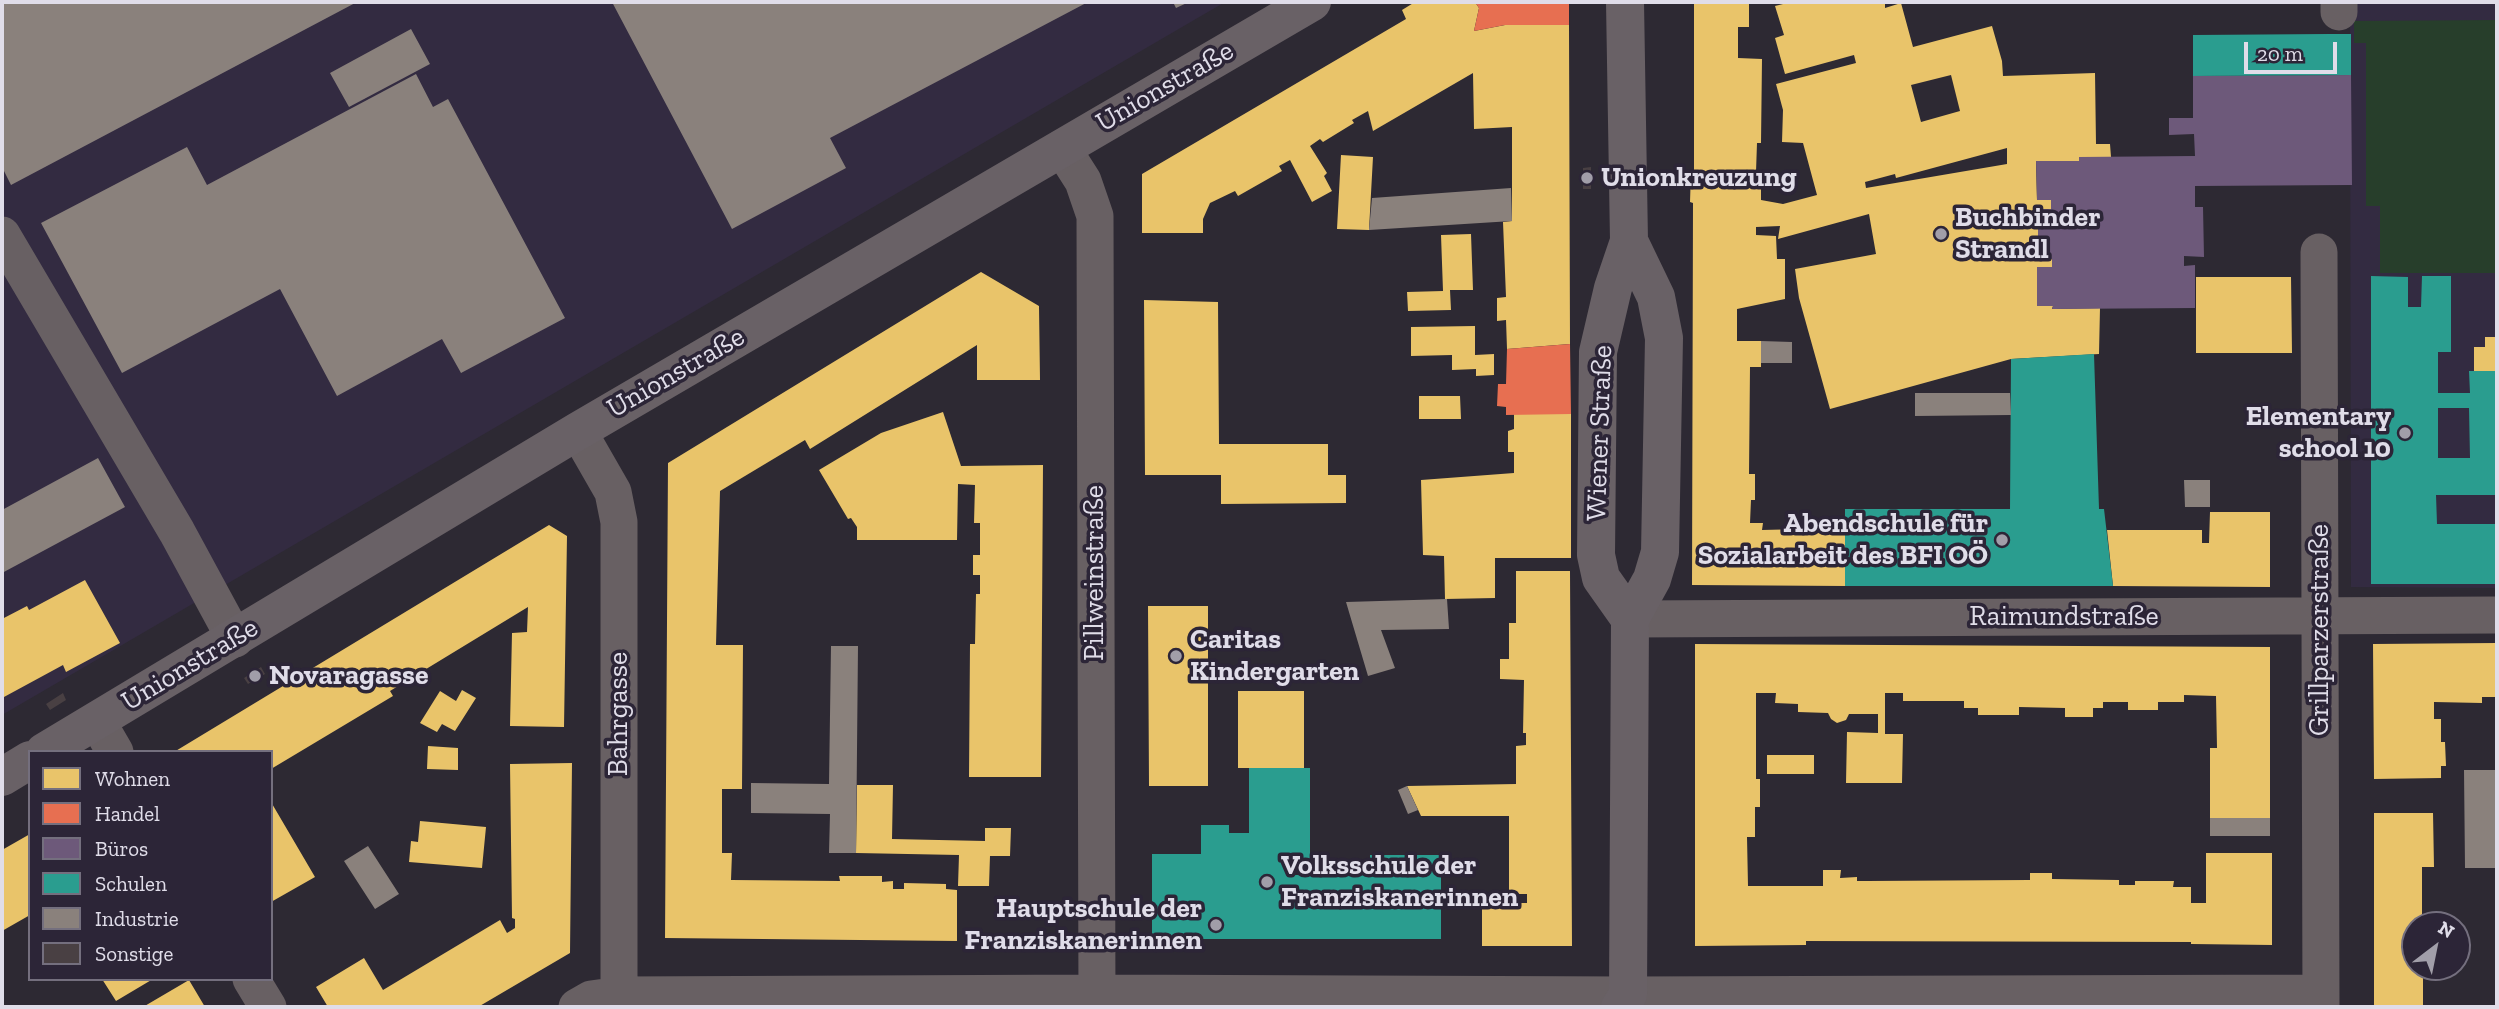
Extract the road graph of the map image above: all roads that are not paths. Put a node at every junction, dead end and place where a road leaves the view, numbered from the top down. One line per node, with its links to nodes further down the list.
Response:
1 (1312, 2): 3 (main road, Unionstraße)
2 (1625, 2): 4 (main road, Wiener Straße)
3 (1062, 148): 7 (main road, Unionstraße); 17 (street, Pillweinstraße)
4 (1629, 242): 10 (main road, Wiener Straße); 10 (main road, Wiener Straße)
5 (2319, 252): 9 (street, Grillparzerstraße)
6 (7, 258): 11 (street)
7 (578, 430): 11 (main road, Unionstraße); 19 (street, Bahrgasse)
8 (2497, 615): 9 (street, Raimundstraße)
9 (2320, 616): 10 (street, Raimundstraße); 18 (street, Grillparzerstraße)
10 (1630, 619): 20 (main road, Wiener Straße)
11 (235, 639): 12 (main road, Unionstraße)
12 (106, 736): 13 (main road, Unionstraße)
13 (52, 750)
14 (28, 761): 15 (main road)
15 (2, 777)
16 (252, 981): 21 (street)
17 (1097, 1000): 19 (street); 20 (street)
18 (2321, 1000): 20 (street)
19 (620, 1001): 22 (street)
20 (1628, 1003)
21 (268, 1007)
22 (577, 1007)

